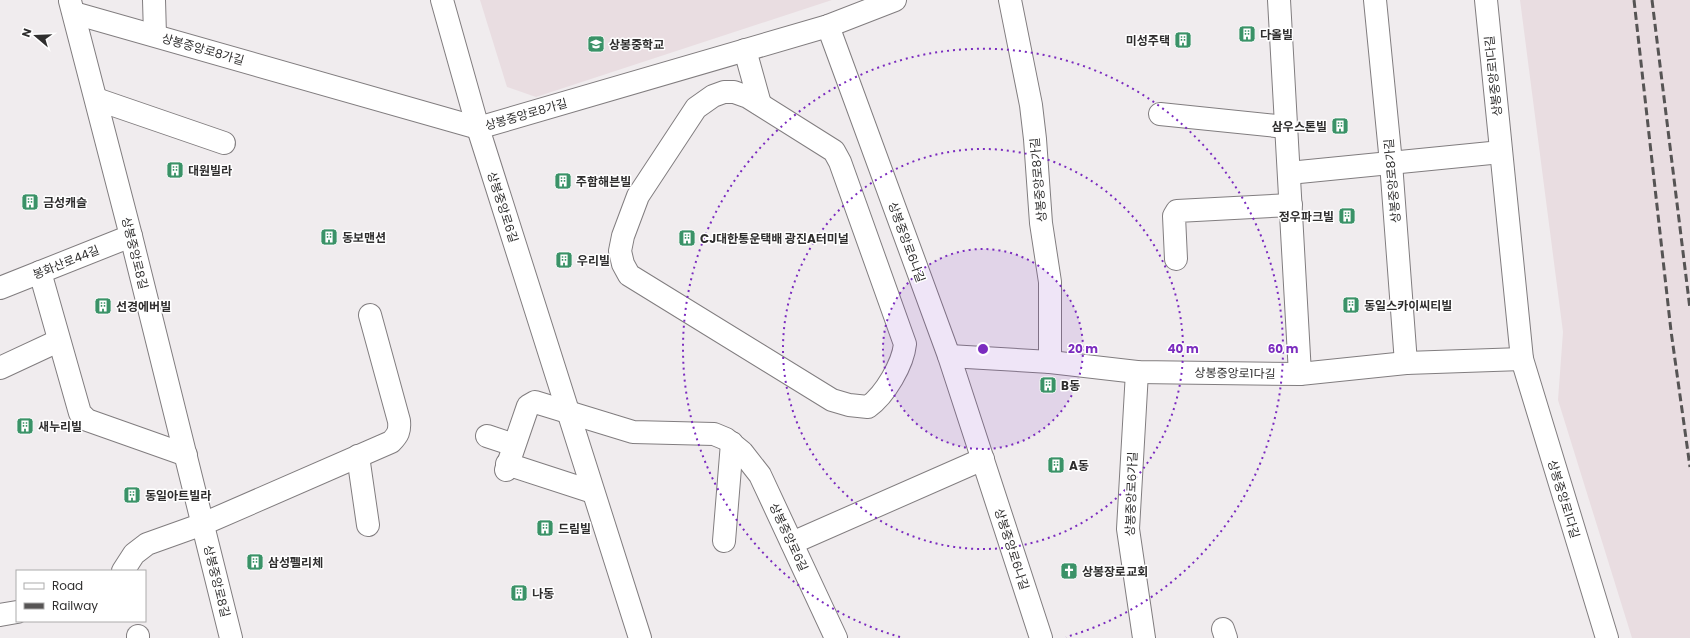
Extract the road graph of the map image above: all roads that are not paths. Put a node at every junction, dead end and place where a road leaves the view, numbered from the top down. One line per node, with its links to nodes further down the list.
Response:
1 (154, 0): 10 (street, 상봉중앙로8가길)
2 (442, 0): 16 (street, 상봉중앙로6길)
3 (895, 0): 9 (street, 상봉중앙로8가길)
4 (1010, 0): 30 (street, 상봉중앙로8가길)
5 (1279, 0): 15 (street)
6 (1375, 0): 19 (street, 상봉중앙로8가길)
7 (1486, 0): 18 (street, 상봉중앙로1다길)
8 (72, 7): 10 (street, 상봉중앙로8가길); 12 (street, 상봉중앙로8길)
9 (828, 26): 11 (street, 상봉중앙로8가길); 28 (street, 상봉중앙로6나길)
10 (155, 35): 16 (street, 상봉중앙로8가길)
11 (745, 50): 13 (street); 16 (street, 상봉중앙로8가길)
12 (96, 99): 17 (street); 22 (street, 상봉중앙로8길)
13 (760, 104): 13 (street)
14 (1160, 114): 15 (street)
15 (1286, 127): 20 (street)
16 (478, 128): 35 (street, 상봉중앙로6길)
17 (224, 143)
18 (1500, 152): 19 (street); 29 (street, 상봉중앙로1다길)
19 (1391, 163): 20 (street); 31 (street, 상봉중앙로8가길)
20 (1289, 173): 21 (street)
21 (1291, 205): 23 (street); 34 (street)
22 (131, 236): 24 (street, 봉화산로44길); 38 (street, 상봉중앙로8길)
23 (1176, 259)
24 (40, 272): 25 (street, 봉화산로44길); 27 (street)
25 (0, 288)
26 (370, 314): 39 (street)
27 (58, 341): 32 (street); 38 (street)
28 (949, 356): 30 (street, 상봉중앙로1다길); 40 (street, 상봉중앙로6나길)
29 (1522, 359): 31 (street, 상봉중앙로1다길); 55 (street, 상봉중앙로1다길)
30 (1050, 362): 33 (street, 상봉중앙로1다길)
31 (1406, 363): 34 (street, 상봉중앙로1다길)
32 (0, 368)
33 (1137, 372): 34 (street, 상봉중앙로1다길); 54 (street, 상봉중앙로6가길)
34 (1300, 374)
35 (568, 413): 37 (street, 상봉중앙로6길); 41 (street, 상봉중앙로6길); 42 (street, 상봉중앙로6길)
36 (487, 436): 41 (street)
37 (732, 444): 45 (street); 46 (street, 상봉중앙로6길)
38 (186, 455): 43 (street, 상봉중앙로8길)
39 (358, 456): 43 (street); 44 (street)
40 (983, 459): 46 (street); 53 (street, 상봉중앙로6나길)
41 (509, 460): 42 (street)
42 (593, 492): 51 (street, 상봉중앙로6길)
43 (203, 524): 47 (street); 50 (street, 상봉중앙로8길)
44 (368, 525)
45 (724, 541)
46 (792, 543): 52 (street, 상봉중앙로6길)
47 (123, 570)
48 (16, 612): 49 (street)
49 (0, 615)
50 (231, 638)
51 (640, 638)
52 (836, 638)
53 (1041, 638)
54 (1144, 638)
55 (1607, 638)

